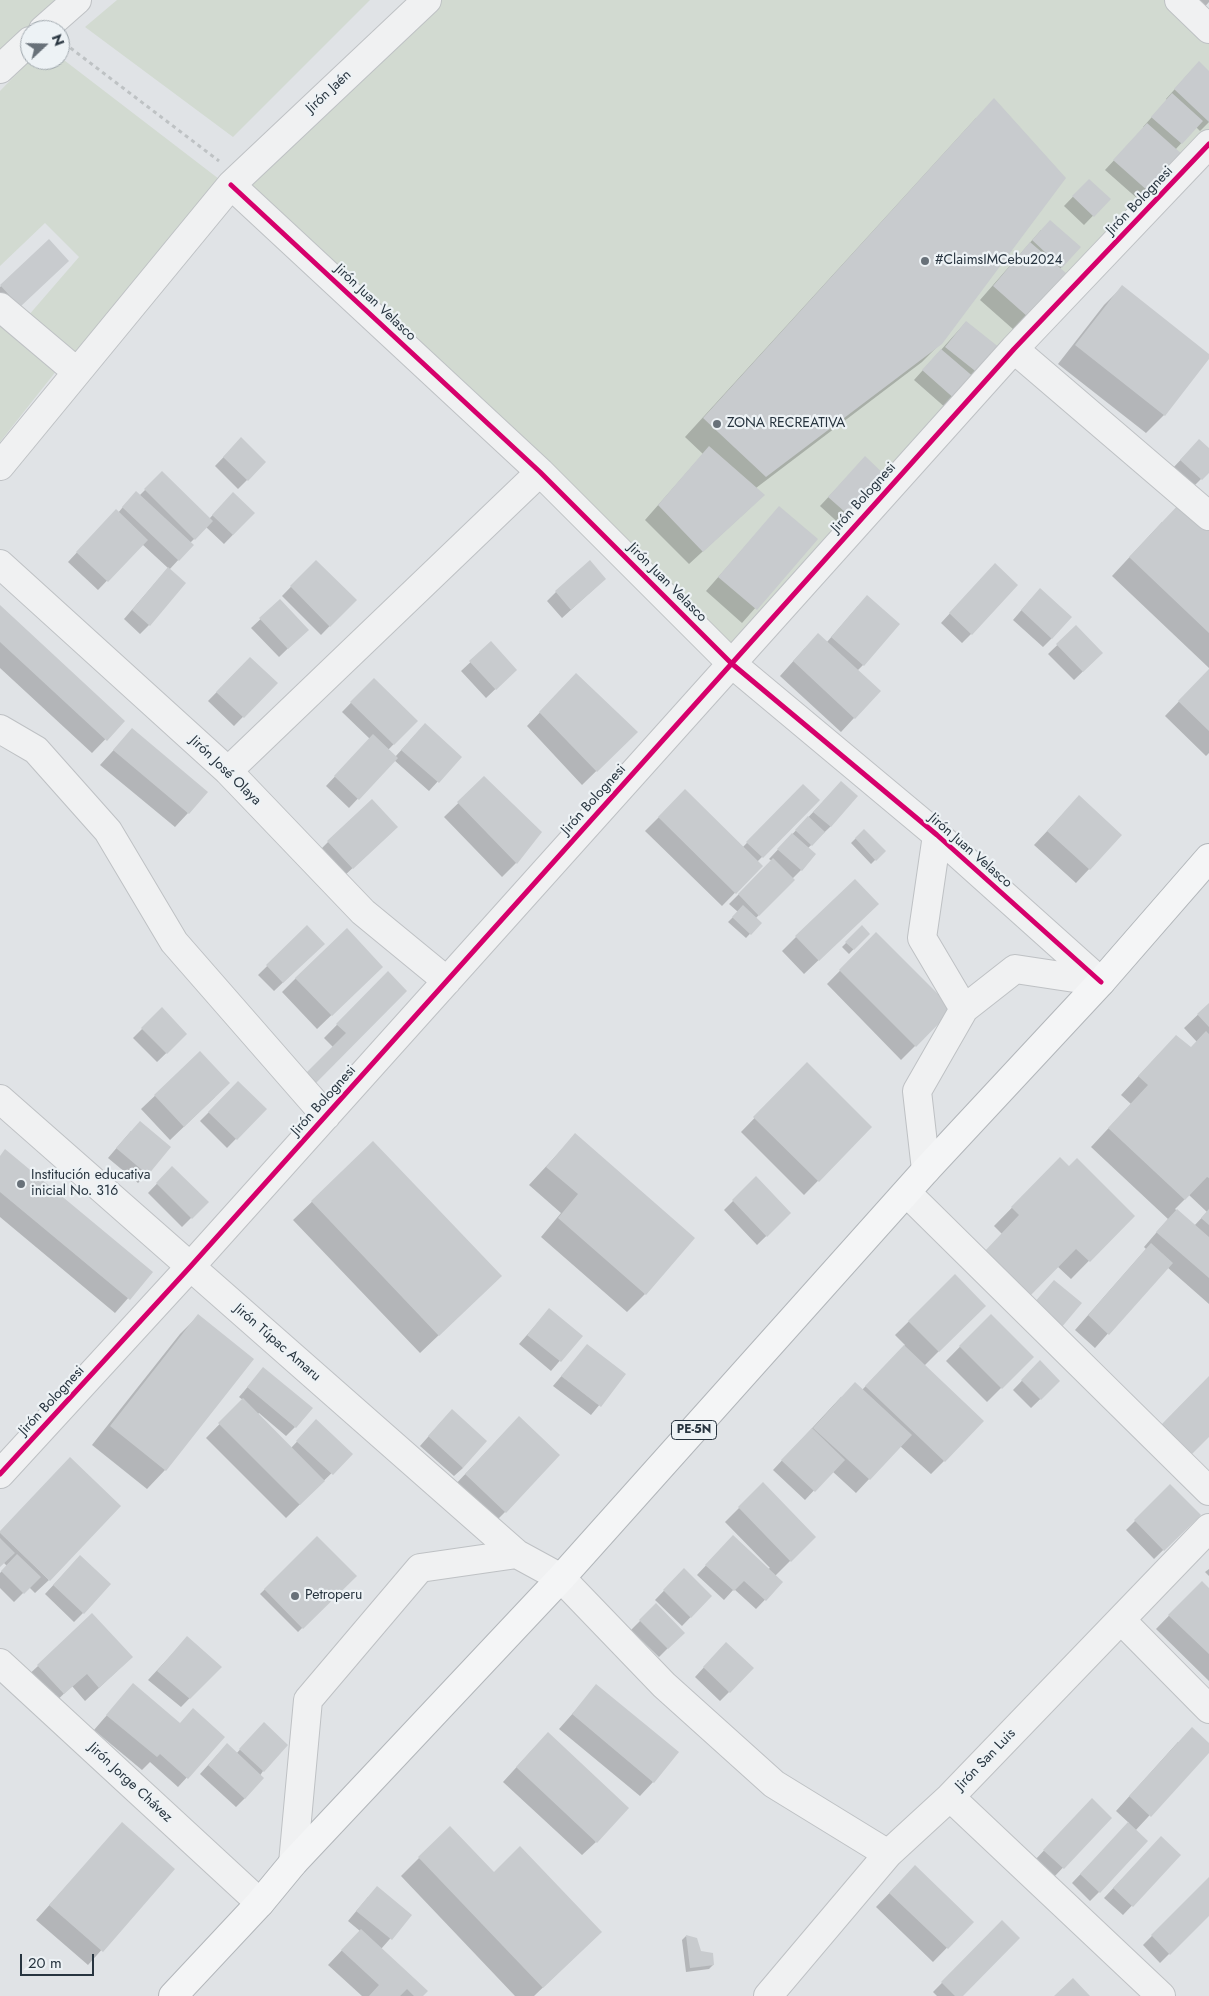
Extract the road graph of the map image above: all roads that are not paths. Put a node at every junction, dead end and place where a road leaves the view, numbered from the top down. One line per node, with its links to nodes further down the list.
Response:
1 (77, 0): 4 (street)
2 (427, 0): 9 (street, Jirón Jaén)
3 (1179, 0): 5 (street)
4 (54, 20)
5 (1209, 29)
6 (20, 50): 7 (street)
7 (0, 69)
8 (1209, 144): 11 (street, Jirón Bolognesi)
9 (235, 181): 12 (street, Jirón Jaén); 14 (street, Jirón Juan Velasco)
10 (0, 307): 12 (street)
11 (1014, 349): 15 (street); 17 (street, Jirón Bolognesi)
12 (77, 372): 13 (street, Jirón Jaén)
13 (0, 466)
14 (540, 472): 17 (street, Jirón Juan Velasco); 19 (street)
15 (1209, 516)
16 (0, 564): 19 (street, Jirón José Olaya)
17 (731, 663): 20 (street, Jirón Juan Velasco); 22 (street, Jirón Bolognesi)
18 (0, 729): 26 (street)
19 (228, 771): 22 (street, Jirón José Olaya)
20 (937, 836): 23 (street, Jirón Juan Velasco); 24 (street)
21 (1209, 858): 23 (highway, PE-5N)
22 (447, 981): 26 (street, Jirón Bolognesi)
23 (1101, 982): 24 (street); 27 (highway, PE-5N)
24 (964, 1009): 27 (street)
25 (0, 1099): 29 (street, Jirón Túpac Amaru)
26 (326, 1116): 29 (street, Jirón Bolognesi)
27 (926, 1170): 28 (highway, PE-5N)
28 (907, 1193): 31 (street); 34 (highway, PE-5N)
29 (190, 1267): 30 (street, Jirón Bolognesi); 33 (street, Jirón Túpac Amaru)
30 (0, 1474)
31 (1209, 1491)
32 (1209, 1528): 35 (street, Jirón San Luis)
33 (517, 1554): 34 (street, Jirón Túpac Amaru); 40 (street)
34 (561, 1578): 39 (street, Jirón Túpac Amaru); 40 (highway, PE-5N)
35 (1120, 1620): 37 (street); 38 (street, Jirón San Luis)
36 (0, 1663): 41 (street, Jirón Jorge Chávez)
37 (1209, 1709)
38 (950, 1797): 39 (street, Jirón San Luis); 44 (street)
39 (888, 1854): 42 (street, Jirón San Luis)
40 (293, 1863): 41 (highway, PE-5N)
41 (260, 1903): 43 (highway, PE-5N)
42 (782, 1991)
43 (173, 1996)
44 (1161, 1996)

